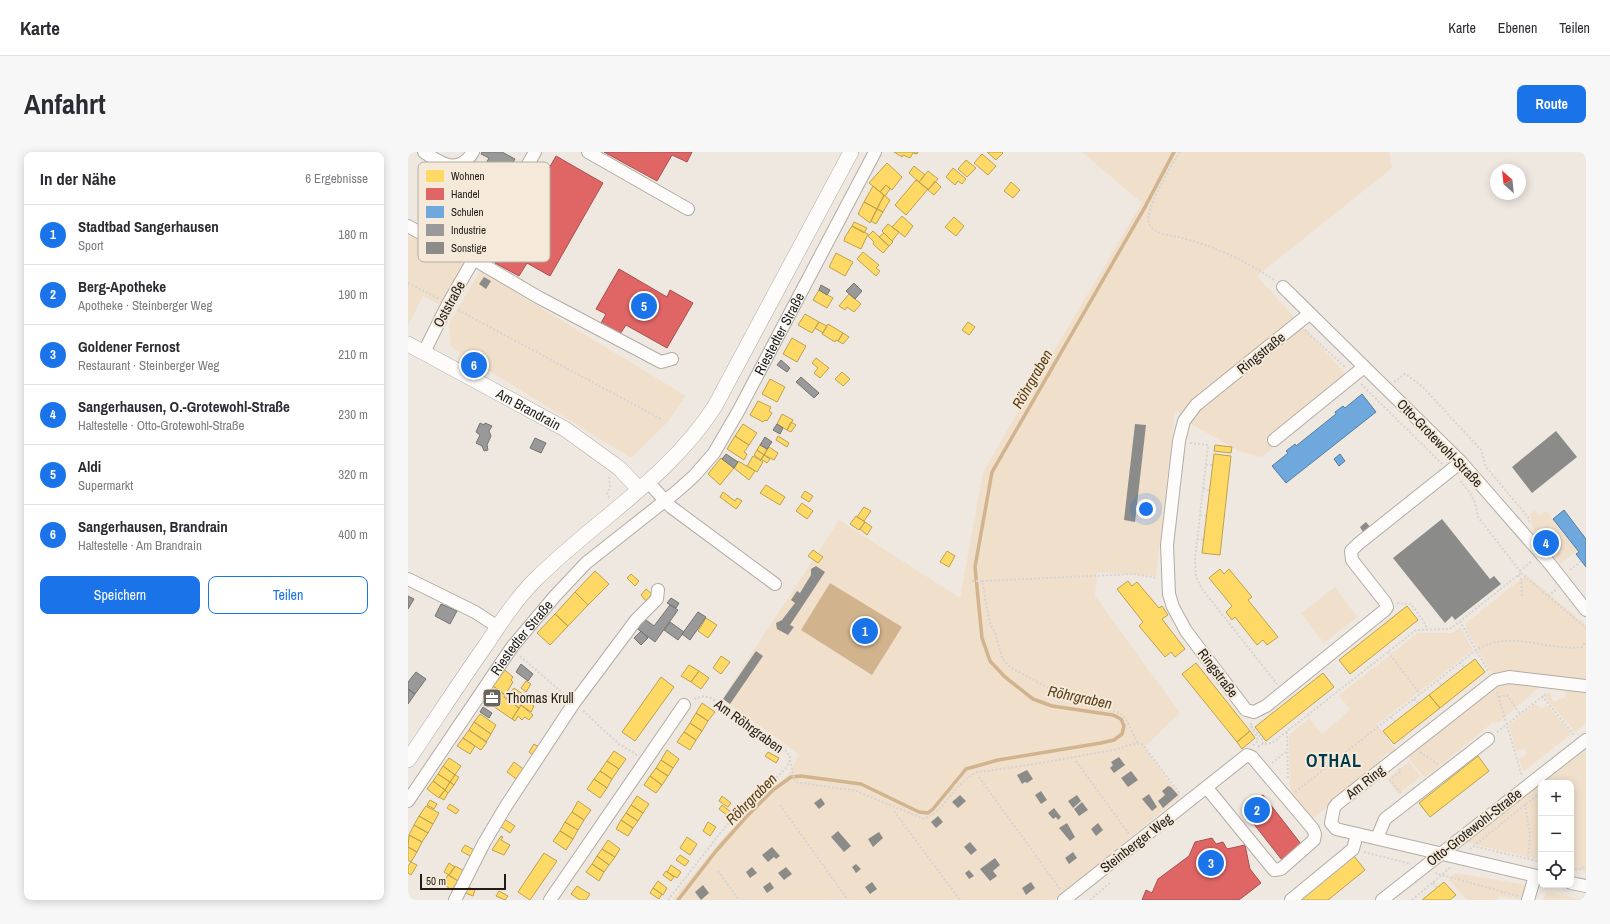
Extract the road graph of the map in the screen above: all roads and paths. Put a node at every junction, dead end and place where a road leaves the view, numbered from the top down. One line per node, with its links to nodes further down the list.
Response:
1 (424, 152): 8 (street)
2 (473, 152): 9 (street)
3 (588, 152): 11 (street)
4 (851, 152): 36 (main road, Riestedter Straße)
5 (875, 152): 39 (street, Riestedter Straße)
6 (1180, 152): 17 (path)
7 (533, 153): 10 (street, Oststraße)
8 (440, 162)
9 (466, 162)
10 (528, 162)
11 (688, 209)
12 (408, 226): 13 (street)
13 (418, 232)
14 (472, 262): 18 (street, Oststraße)
15 (479, 262): 23 (street)
16 (408, 282): 18 (path)
17 (1283, 287): 19 (street, Otto-Grotewohl-Straße)
18 (448, 304): 22 (street, Oststraße); 28 (path)
19 (1309, 314): 20 (street, Ringstraße); 24 (street, Otto-Grotewohl-Straße)
20 (1297, 323): 25 (path); 30 (street, Ringstraße)
21 (408, 344): 22 (main road, Am Brandrain)
22 (424, 352): 36 (main road, Am Brandrain)
23 (672, 359)
24 (1364, 367): 25 (street); 26 (street, Otto-Grotewohl-Straße)
25 (1354, 376): 27 (path); 29 (street)
26 (1387, 389): 27 (path); 31 (street, Otto-Grotewohl-Straße); 43 (path)
27 (1377, 399): 34 (path)
28 (663, 420)
29 (1274, 440)
30 (1179, 441): 32 (path); 51 (street, Ringstraße)
31 (1461, 462): 34 (street); 46 (street, Otto-Grotewohl-Straße)
32 (1206, 465): 33 (path); 37 (path)
33 (1212, 465)
34 (1449, 471): 48 (path); 60 (street)
35 (605, 472): 40 (path)
36 (644, 486): 39 (street); 40 (main road, Riestedter Straße)
37 (1203, 490): 38 (path); 41 (path)
38 (1209, 490)
39 (665, 502): 55 (street); 72 (street, Riestedter Straße)
40 (617, 507): 65 (main road, Riestedter Straße)
41 (1200, 515): 42 (path); 44 (path)
42 (1207, 516)
43 (1530, 529)
44 (1197, 539): 45 (path); 63 (path)
45 (1204, 540)
46 (1541, 554): 48 (path); 61 (street, Otto-Grotewohl-Straße)
47 (1581, 561): 49 (path)
48 (1521, 572): 50 (path); 59 (path)
49 (1566, 574)
50 (1518, 576): 58 (path); 64 (path)
51 (1167, 578): 54 (path); 90 (street, Ringstraße)
52 (408, 579): 65 (street)
53 (972, 581): 54 (path)
54 (981, 581): 99 (path)
55 (774, 584)
56 (1560, 586): 59 (path)
57 (658, 590): 87 (street)
58 (1522, 596)
59 (1548, 596): 66 (path)
60 (1385, 603): 67 (path); 82 (street)
61 (1586, 610)
62 (1229, 616): 63 (path)
63 (1225, 618): 82 (path)
64 (1460, 621): 67 (path); 73 (path)
65 (498, 627): 104 (main road, Riestedter Straße)
66 (1586, 628)
67 (1427, 630): 74 (path)
68 (1586, 640): 71 (path)
69 (1537, 641): 70 (path)
70 (1536, 644): 71 (path); 73 (path)
71 (1584, 647)
72 (510, 649): 87 (path); 114 (street, Riestedter Straße)
73 (1476, 650): 75 (path); 78 (path)
74 (1388, 652): 83 (path); 96 (path)
75 (1460, 662): 76 (path); 77 (path)
76 (1464, 667)
77 (1437, 680): 80 (path); 83 (path)
78 (1494, 681): 79 (street, Am Ring); 85 (path); 101 (street, Am Ring)
79 (1559, 683): 81 (street, Am Ring); 84 (path)
80 (1441, 685)
81 (1586, 686)
82 (1284, 692): 90 (street)
83 (1420, 694): 86 (path)
84 (1542, 696): 91 (path); 98 (path)
85 (1499, 697): 91 (path); 94 (path)
86 (1414, 699): 88 (path); 92 (path)
87 (574, 703): 105 (path); 144 (street)
88 (1418, 703)
89 (684, 705): 105 (street); 106 (path, Am Röhrgraben)
90 (1250, 712): 95 (path)
91 (1520, 714): 94 (path)
92 (1391, 716): 93 (path); 116 (path)
93 (1395, 722)
94 (1507, 724): 97 (path); 112 (path)
95 (1251, 726): 100 (path); 103 (path)
96 (1287, 732): 100 (path); 102 (path)
97 (1488, 739): 110 (street)
98 (1583, 742): 112 (street, Otto-Grotewohl-Straße)
99 (1138, 744): 106 (path); 117 (path)
100 (1263, 744): 103 (path)
101 (1411, 745): 107 (street, Am Ring); 110 (path)
102 (1287, 752): 109 (path); 116 (path)
103 (1247, 756): 109 (street); 113 (street, Steinberger Weg)
104 (408, 760)
105 (645, 760): 145 (street)
106 (790, 760): 146 (path, Am Röhrgraben)
107 (1393, 760): 119 (path); 123 (street, Am Ring)
108 (1076, 761): 125 (path)
109 (1264, 770): 116 (street)
110 (1445, 772): 119 (street)
111 (979, 777): 143 (path)
112 (1526, 786): 128 (street, Otto-Grotewohl-Straße)
113 (1207, 788): 116 (street); 117 (street, Steinberger Weg)
114 (411, 789): 118 (street, Riestedter Straße)
115 (1538, 794): 120 (path)
116 (1285, 795)
117 (1191, 800): 125 (street, Steinberger Weg)
118 (408, 801)
119 (1407, 801): 124 (street)
120 (1525, 804): 126 (path); 130 (path)
121 (780, 806): 148 (path)
122 (894, 811): 149 (path)
123 (1357, 834): 124 (street, Am Ring); 127 (street)
124 (1377, 838): 128 (street, Am Ring)
125 (1136, 843): 143 (street, Steinberger Weg)
126 (1473, 846): 129 (path); 130 (path)
127 (1352, 849): 133 (path); 151 (street)
128 (1441, 853): 129 (street, Am Ring); 133 (street, Otto-Grotewohl-Straße)
129 (1461, 858): 136 (path); 137 (street, Am Ring)
130 (1528, 859): 131 (path)
131 (1538, 861)
132 (1586, 866): 134 (path)
133 (1422, 868): 136 (path); 152 (street, Otto-Grotewohl-Straße)
134 (1574, 869)
135 (718, 871): 147 (path)
136 (1443, 875): 139 (path); 154 (path)
137 (1538, 876): 154 (street)
138 (1111, 882): 150 (path)
139 (1432, 883): 142 (path); 153 (path)
140 (1574, 884): 141 (street)
141 (1586, 886)
142 (1436, 888)
143 (1066, 899)
144 (456, 900)
145 (550, 900)
146 (668, 900)
147 (739, 900)
148 (848, 900)
149 (960, 900)
150 (1090, 900)
151 (1291, 900)
152 (1382, 900)
153 (1413, 900)
154 (1528, 900)

